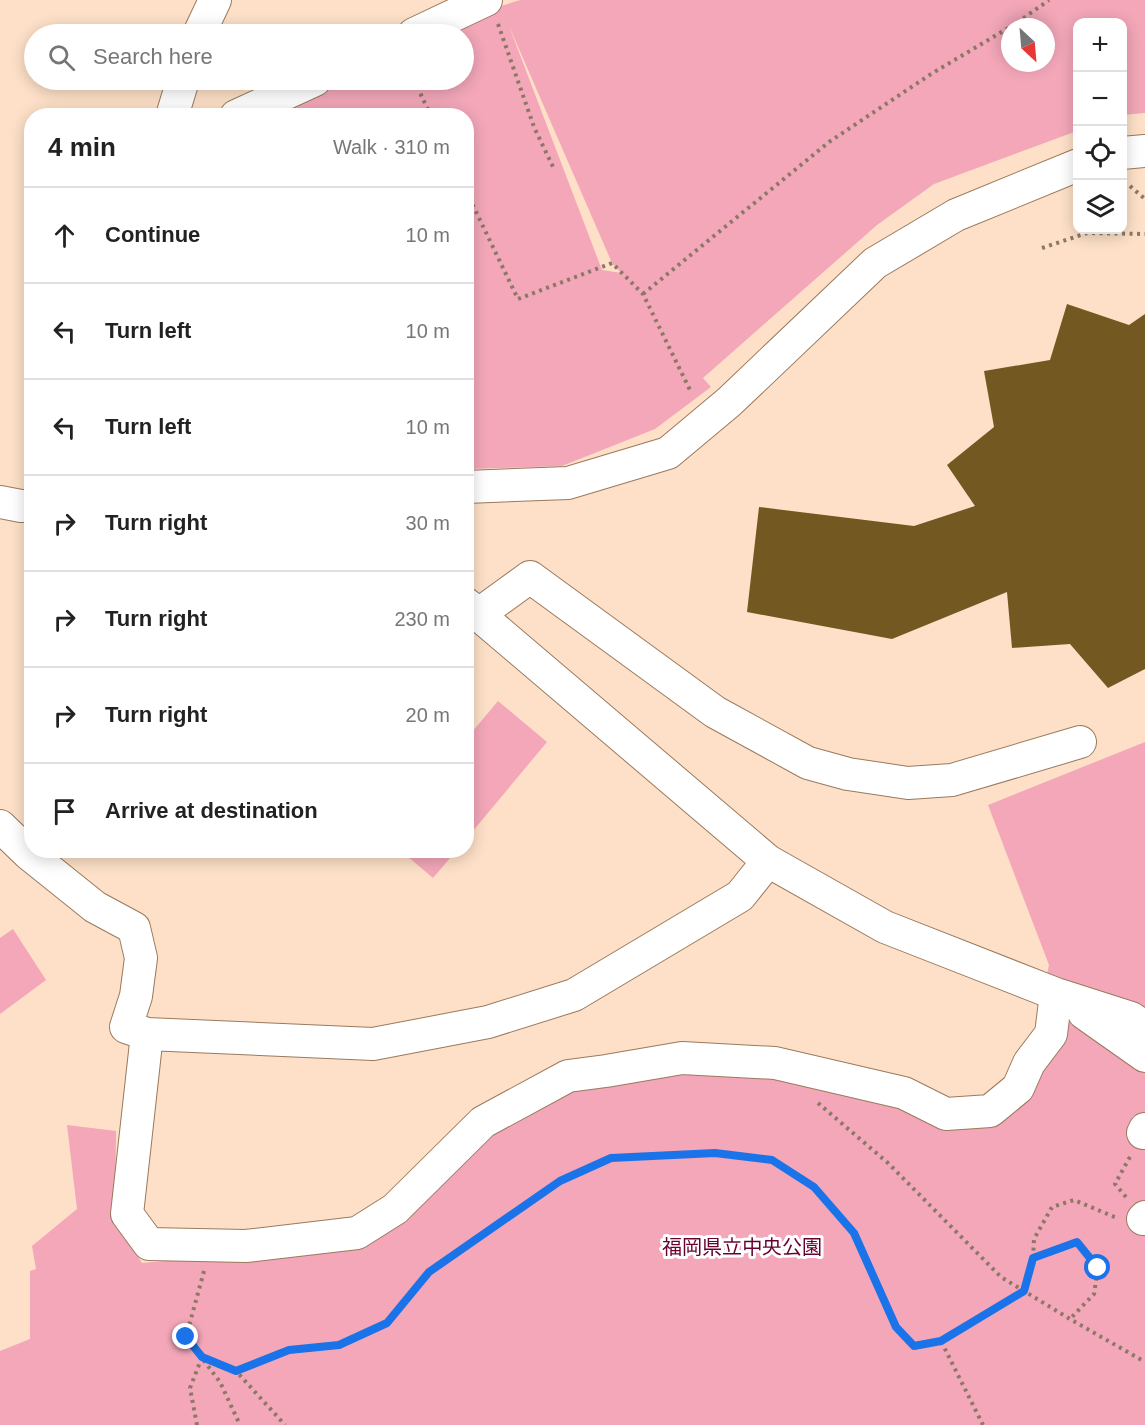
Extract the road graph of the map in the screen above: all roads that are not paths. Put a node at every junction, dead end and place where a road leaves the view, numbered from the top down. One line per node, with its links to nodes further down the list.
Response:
1 (215, 0): 3 (street)
2 (491, 9): 4 (street)
3 (204, 24)
4 (445, 24)
5 (180, 90): 7 (street)
6 (293, 90): 8 (street)
7 (174, 108)
8 (254, 108)
9 (1145, 151): 10 (street)
10 (1127, 153)
11 (1073, 167): 12 (street)
12 (474, 487)
13 (0, 502): 14 (street)
14 (24, 506)
15 (474, 608): 17 (street)
16 (474, 610): 21 (street)
17 (1080, 742)
18 (0, 826): 19 (street)
19 (24, 850)
20 (33, 858): 24 (street)
21 (768, 861): 22 (street); 24 (street)
22 (1056, 994): 23 (street); 24 (street); 25 (street)
23 (1145, 1027)
24 (147, 1034)
25 (1145, 1056)

